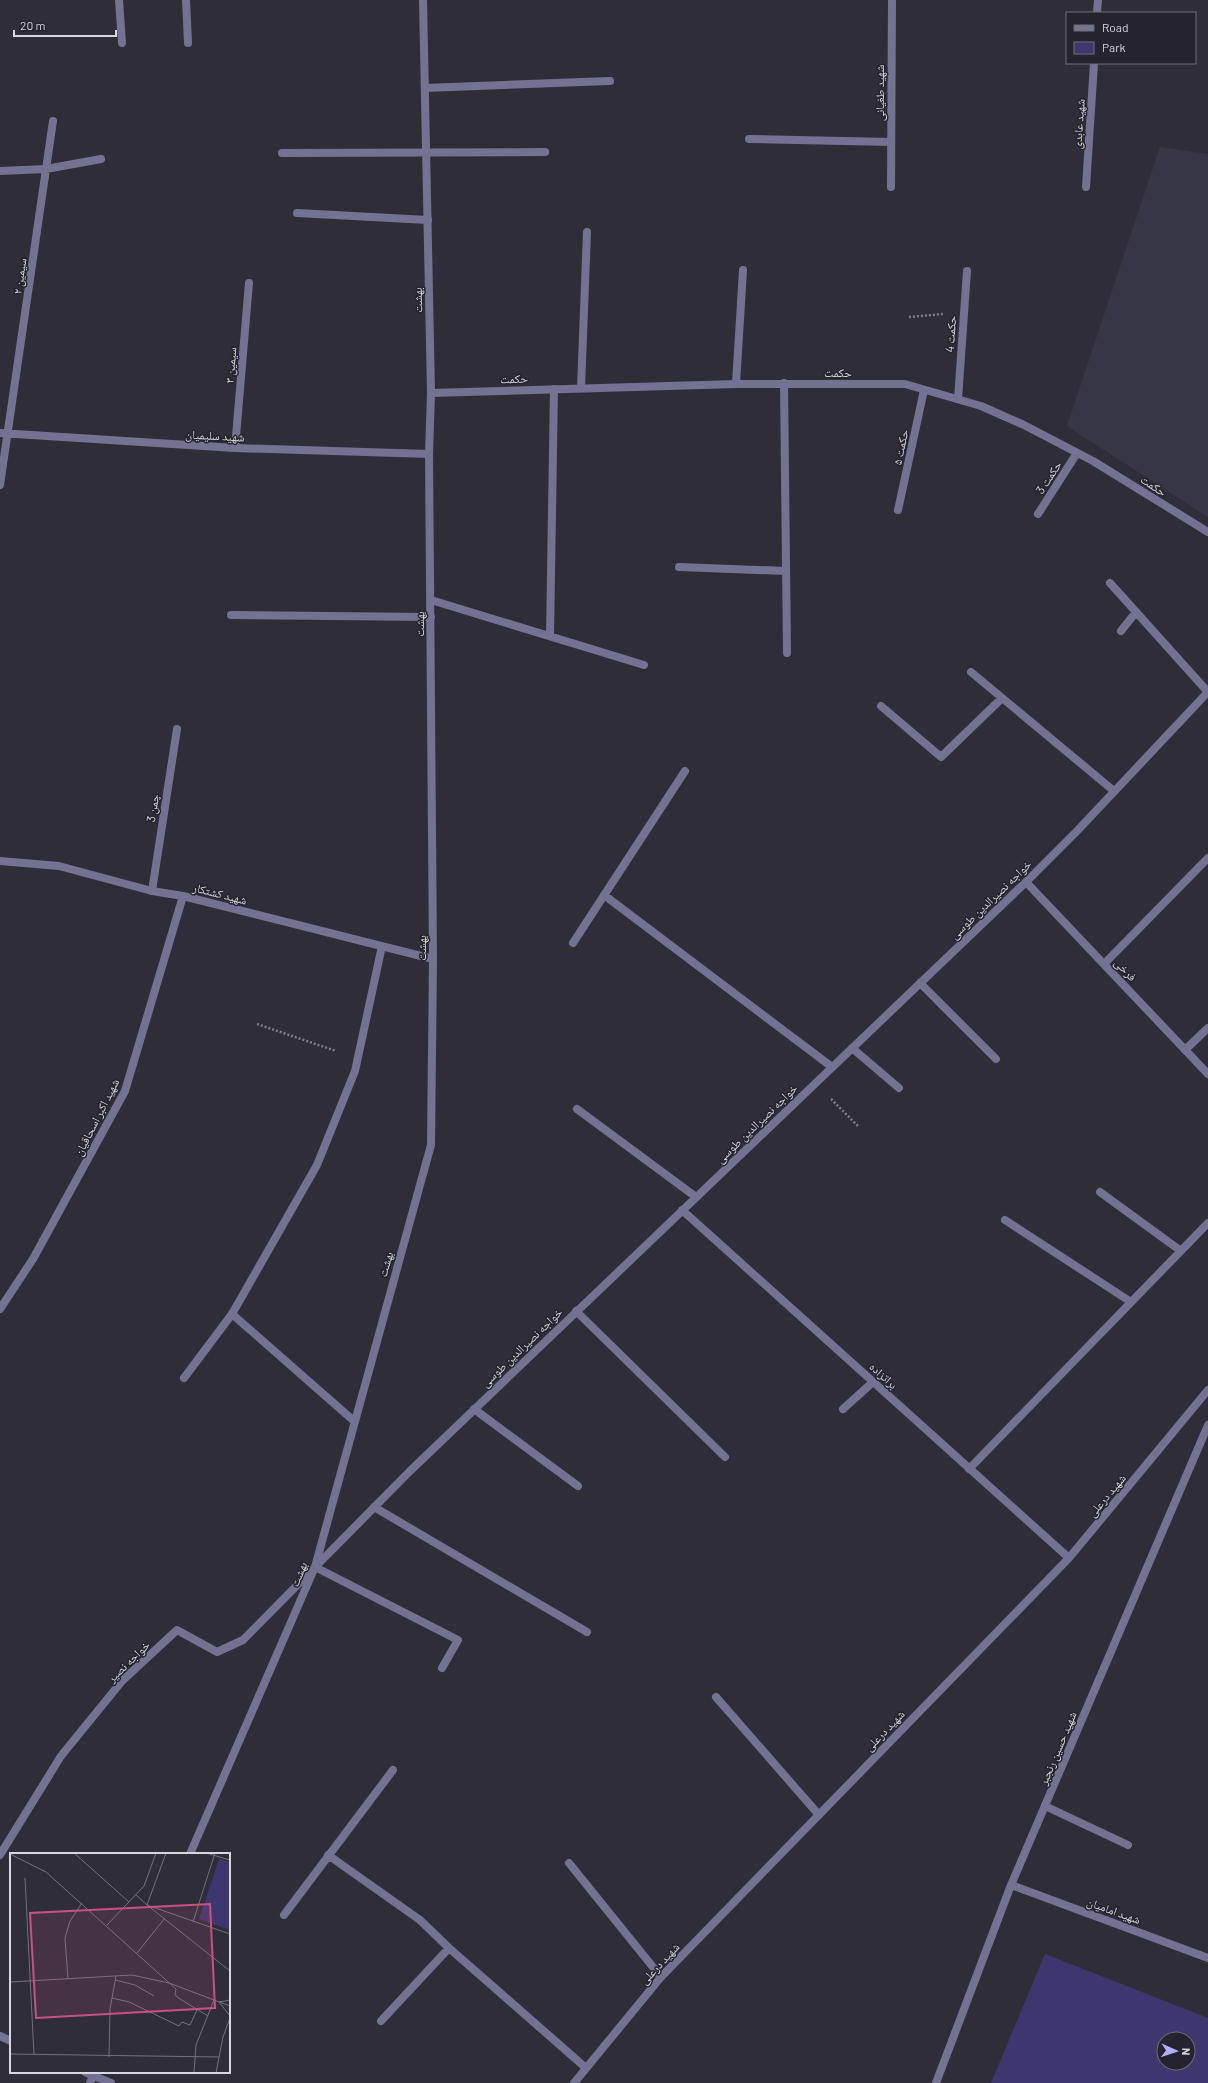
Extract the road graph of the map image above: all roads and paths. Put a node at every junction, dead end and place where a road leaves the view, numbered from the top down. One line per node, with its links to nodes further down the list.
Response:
1 (119, 0): 7 (street)
2 (186, 0): 8 (street)
3 (423, 0): 11 (street, بهشت)
4 (892, 0): 14 (street, شهید طغیانی)
5 (1098, 0): 6 (street)
6 (1097, 12)
7 (122, 43)
8 (188, 43)
9 (1094, 64): 22 (street, شهید عابدی)
10 (610, 81): 11 (street)
11 (425, 88): 17 (street, بهشت)
12 (53, 121): 19 (street, سیمین ۲)
13 (749, 139): 14 (street)
14 (891, 142): 21 (street, شهید طغیانی)
15 (545, 152): 17 (street)
16 (282, 153): 17 (street)
17 (426, 154): 24 (street, بهشت)
18 (101, 159): 19 (street)
19 (46, 170): 20 (street); 38 (street, سیمین ۲)
20 (0, 171)
21 (891, 187)
22 (1086, 187)
23 (297, 213): 24 (street)
24 (428, 220): 36 (street, بهشت)
25 (587, 232): 33 (street)
26 (743, 270): 32 (street)
27 (967, 271): 29 (street, حکمت 4)
28 (249, 283): 39 (street, سیمین ۳)
29 (964, 313): 30 (path); 37 (street, حکمت 4)
30 (910, 317)
31 (784, 383): 32 (street, حکمت); 35 (street, حکمت); 47 (street)
32 (736, 384): 33 (street, حکمت)
33 (581, 388): 34 (street, حکمت)
34 (554, 389): 36 (street, حکمت); 54 (street)
35 (924, 390): 37 (street, حکمت); 43 (street, حکمت ۵)
36 (432, 393): 41 (street, بهشت)
37 (958, 399): 40 (street, حکمت)
38 (4, 433): 39 (street, شهید سلیمیان); 42 (street, سیمین ۲)
39 (236, 448): 41 (street, شهید سلیمیان)
40 (1077, 453): 44 (street, حکمت 3); 45 (street, حکمت)
41 (429, 454): 49 (street, بهشت)
42 (0, 485)
43 (898, 510)
44 (1038, 514)
45 (1208, 532)
46 (679, 567): 47 (street)
47 (786, 571): 55 (street)
48 (1110, 583): 50 (street)
49 (431, 600): 52 (street, بهشت); 54 (street)
50 (1136, 612): 53 (street); 58 (street)
51 (231, 616): 52 (street)
52 (431, 617): 72 (street, بهشت)
53 (1121, 631)
54 (550, 636): 56 (street)
55 (787, 653)
56 (644, 665)
57 (971, 672): 59 (street)
58 (1208, 692): 63 (street, خواجه نصیرالدین طوسی)
59 (1002, 698): 60 (street); 63 (street)
60 (881, 706)
61 (177, 729): 67 (street, چمن 3)
62 (685, 771): 68 (street)
63 (1114, 792): 66 (street, خواجه نصیرالدین طوسی)
64 (1208, 858): 73 (street)
65 (0, 861): 67 (street, شهید کشتکار)
66 (1026, 882): 73 (street, فرخی); 74 (street, خواجه نصیرالدین طوسی)
67 (152, 891): 69 (street, شهید کشتکار)
68 (604, 895): 70 (street); 81 (street)
69 (183, 896): 71 (street, شهید کشتکار); 94 (street, شهید اکبر اسحاقیان)
70 (573, 943)
71 (382, 946): 72 (street, شهید کشتکار); 79 (street)
72 (433, 959): 102 (street, بهشت)
73 (1104, 964): 78 (street, فرخی)
74 (920, 983): 77 (street, خواجه نصیرالدین طوسی); 80 (street)
75 (257, 1024): 79 (path)
76 (1208, 1028): 78 (street)
77 (852, 1048): 81 (street, خواجه نصیرالدین طوسی); 84 (street)
78 (1185, 1050): 82 (street, فرخی)
79 (358, 1058): 96 (street)
80 (996, 1059)
81 (832, 1067): 83 (street, خواجه نصیرالدین طوسی)
82 (1208, 1074)
83 (815, 1083): 86 (path); 88 (street, خواجه نصیرالدین طوسی)
84 (898, 1088)
85 (577, 1109): 88 (street)
86 (858, 1126)
87 (1100, 1192): 92 (street)
88 (696, 1197): 89 (street, خواجه نصیرالدین طوسی)
89 (682, 1210): 95 (street, خواجه نصیرالدین طوسی); 98 (street, براتزاده)
90 (1005, 1220): 93 (street)
91 (1208, 1223): 92 (street)
92 (1181, 1251): 93 (street)
93 (1131, 1302): 105 (street)
94 (0, 1309)
95 (576, 1311): 100 (street, خواجه نصیرالدین طوسی); 104 (street)
96 (232, 1314): 97 (street); 102 (street)
97 (184, 1378)
98 (874, 1382): 101 (street); 105 (street, براتزاده)
99 (1208, 1390): 108 (street, شهید درعلی)
100 (474, 1409): 106 (street); 107 (street, خواجه نصیرالدین طوسی)
101 (843, 1409)
102 (354, 1422): 109 (street, بهشت)
103 (1208, 1425): 114 (street, شهید حسین رنجبر)
104 (725, 1457)
105 (969, 1469): 108 (street, براتزاده)
106 (578, 1486)
107 (374, 1507): 109 (street, خواجه نصیرالدین طوسی); 110 (street)
108 (1069, 1558): 115 (street, شهید درعلی)
109 (315, 1567): 111 (street); 117 (street, بهشت); 118 (street, خواجه نصیر)
110 (587, 1632)
111 (442, 1668)
112 (716, 1697): 115 (street)
113 (393, 1770): 119 (street)
114 (1045, 1806): 116 (street); 121 (street, شهید حسین رنجبر)
115 (818, 1815): 125 (street, شهید درعلی)
116 (1128, 1844)
117 (190, 1853)
118 (0, 1856)
119 (328, 1856): 122 (street); 123 (street)
120 (568, 1863): 125 (street)
121 (1011, 1885): 124 (street, شهید امامیان); 133 (street, شهید حسین رنجبر)
122 (284, 1915)
123 (448, 1948): 126 (street); 129 (street)
124 (1208, 1958)
125 (660, 1977): 129 (street, شهید درعلی)
126 (381, 2021)
127 (0, 2036): 128 (street)
128 (10, 2040)
129 (586, 2068): 132 (street, شهید درعلی)
130 (93, 2077): 131 (street)
131 (111, 2083)
132 (574, 2083)
133 (936, 2083)

